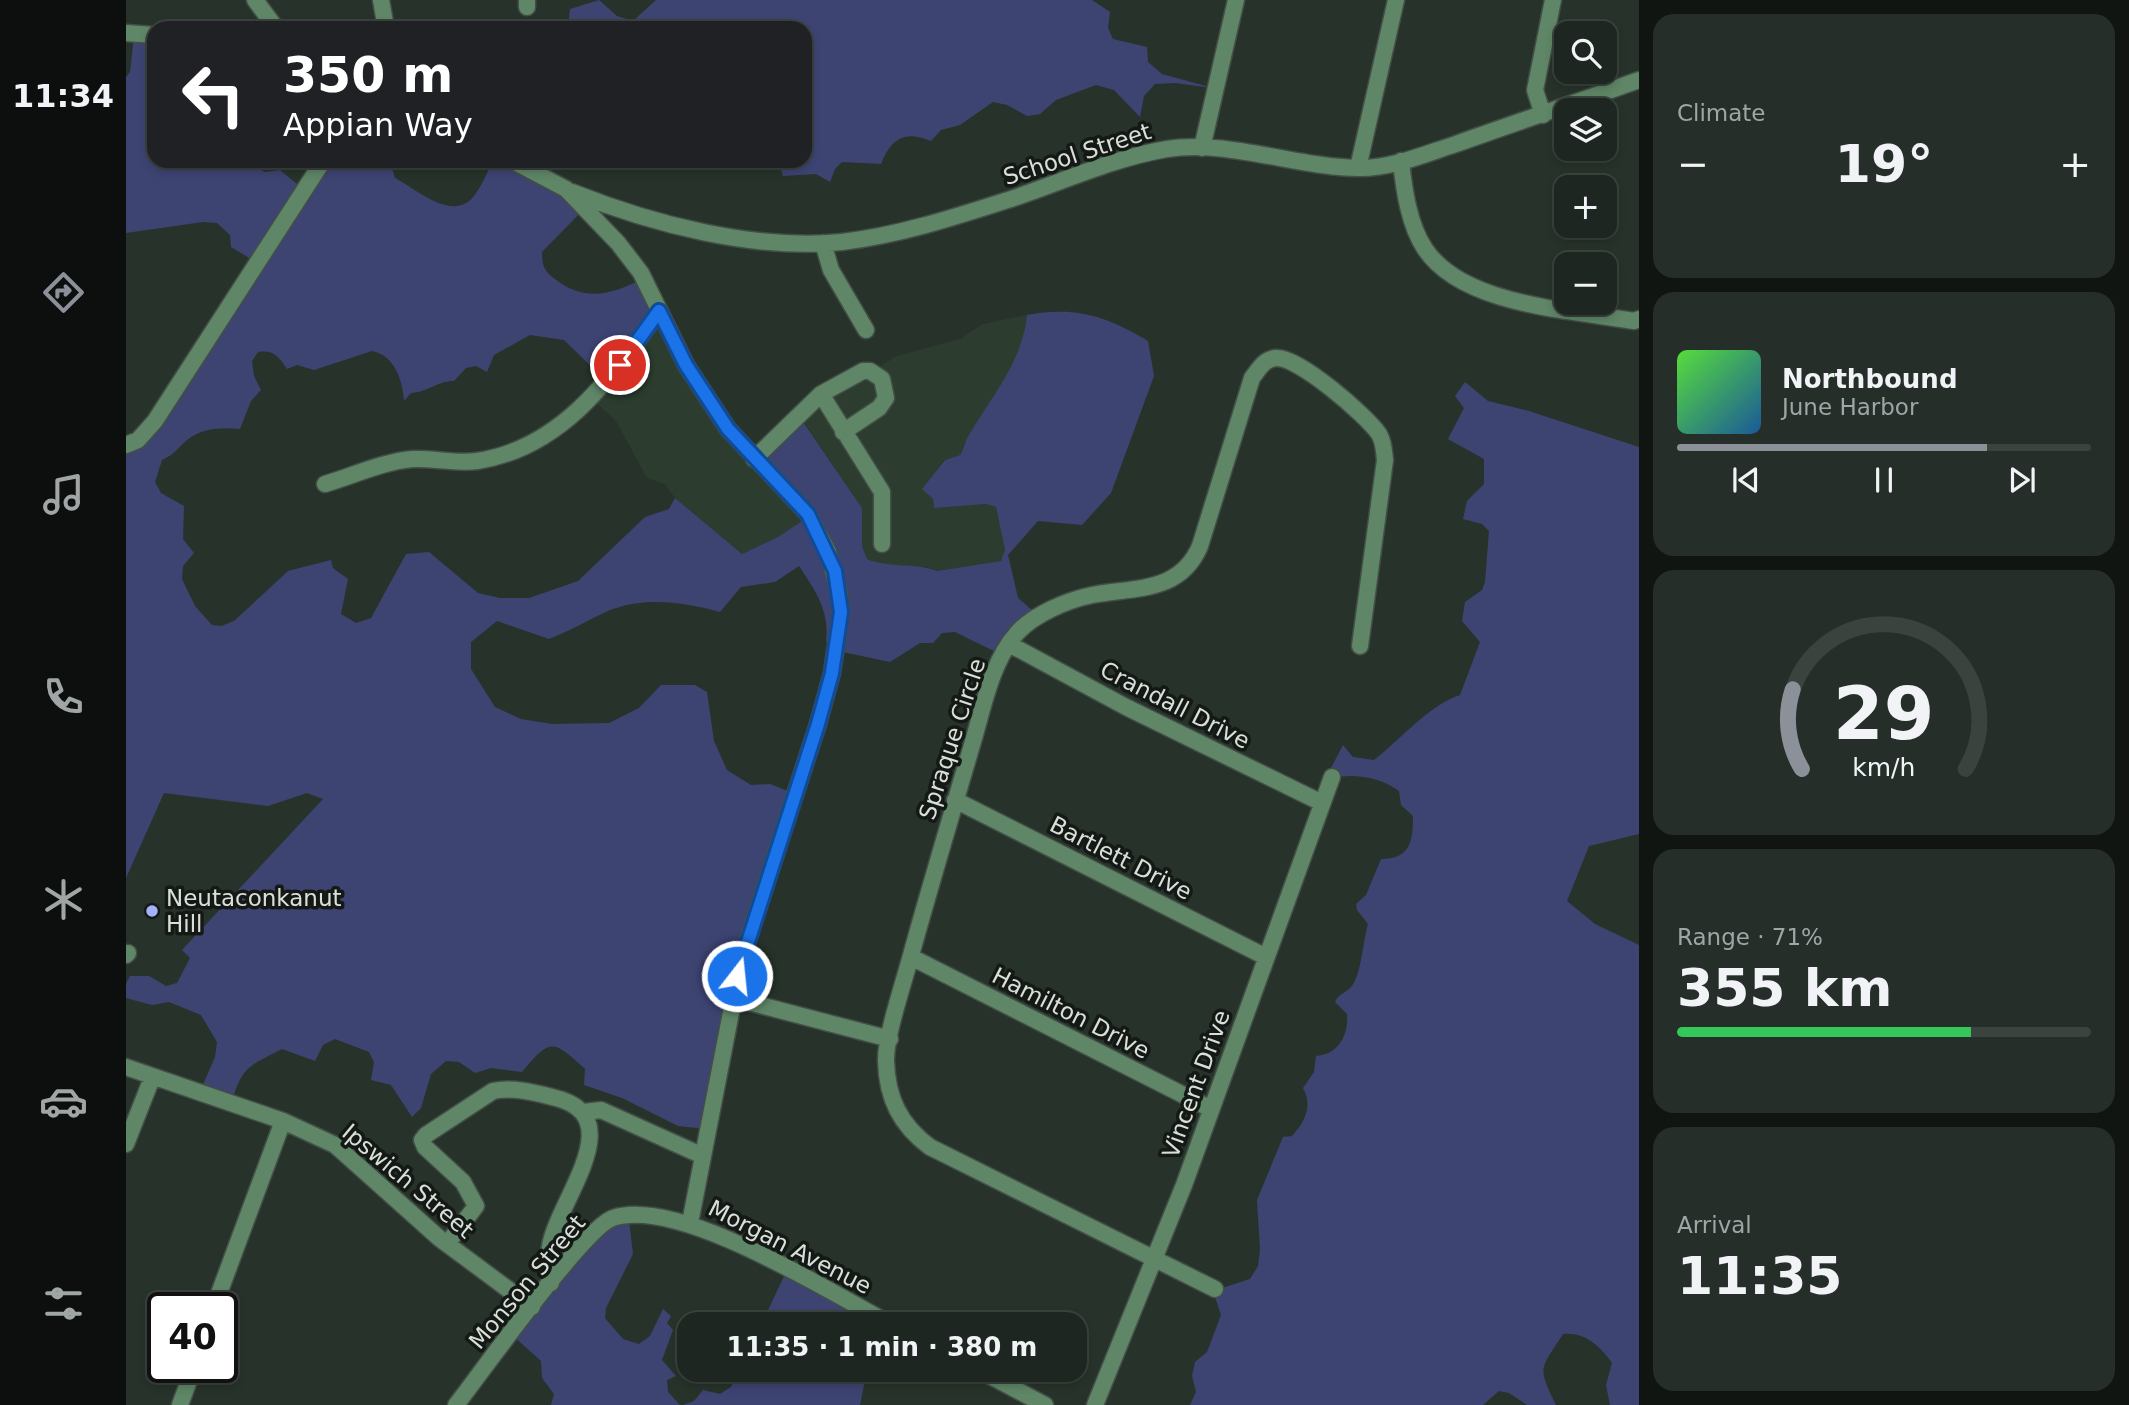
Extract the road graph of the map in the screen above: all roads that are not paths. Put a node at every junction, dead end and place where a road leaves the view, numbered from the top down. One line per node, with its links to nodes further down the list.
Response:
1 (255, 0): 6 (street)
2 (382, 0): 7 (street)
3 (1236, 0): 12 (street)
4 (1396, 0): 16 (street)
5 (1553, 0): 11 (street)
6 (271, 21)
7 (385, 21)
8 (126, 33): 9 (street)
9 (147, 34)
10 (1639, 80): 11 (street, School Street)
11 (1543, 115): 13 (street, School Street)
12 (1202, 148): 16 (street, School Street); 18 (street, School Street)
13 (1401, 161): 16 (street, School Street); 20 (street)
14 (319, 168): 24 (street)
15 (526, 168): 17 (street, Morgan Avenue)
16 (1357, 168)
17 (566, 190): 18 (street, School Street); 19 (street, Morgan Avenue)
18 (823, 243): 21 (street)
19 (659, 311): 25 (street, Morgan Avenue); 26 (street)
20 (1639, 319)
21 (866, 330)
22 (821, 394): 23 (street); 23 (street); 25 (street)
23 (843, 432): 27 (street)
24 (126, 445)
25 (754, 459): 35 (street, Morgan Avenue)
26 (325, 484)
27 (882, 544)
28 (1009, 645): 29 (street, Spraque Circle); 31 (street, Spraque Circle); 32 (street, Crandall Drive)
29 (1360, 646)
30 (1332, 776): 32 (street, Vincent Drive)
31 (955, 800): 33 (street, Spraque Circle); 34 (street, Bartlett Drive)
32 (1322, 803): 34 (street, Vincent Drive)
33 (911, 957): 36 (street, Spraque Circle); 39 (street, Hamilton Drive)
34 (1266, 957): 39 (street, Vincent Drive)
35 (733, 998): 36 (street); 43 (street, Morgan Avenue)
36 (890, 1039): 46 (street, Spraque Circle)
37 (126, 1067): 38 (street, Ipswich Street)
38 (152, 1078): 41 (street, Ipswich Street); 42 (street)
39 (1211, 1108): 46 (street, Vincent Drive)
40 (584, 1112): 43 (street); 45 (street); 47 (street)
41 (284, 1121): 45 (street, Ipswich Street); 49 (street)
42 (126, 1144)
43 (703, 1156): 44 (street, Morgan Avenue)
44 (690, 1223): 47 (street, Monson Street); 51 (street, Morgan Avenue)
45 (447, 1244): 50 (street, Ipswich Street)
46 (1152, 1258): 48 (street, Spraque Circle); 57 (street, Vincent Drive)
47 (551, 1283): 50 (street, Monson Street)
48 (1214, 1289)
49 (221, 1292)
50 (532, 1307): 55 (street, Monson Street)
51 (867, 1312)
52 (1002, 1382): 56 (street)
53 (188, 1383): 54 (street)
54 (180, 1405)
55 (456, 1405)
56 (1045, 1405)
57 (1095, 1405)

